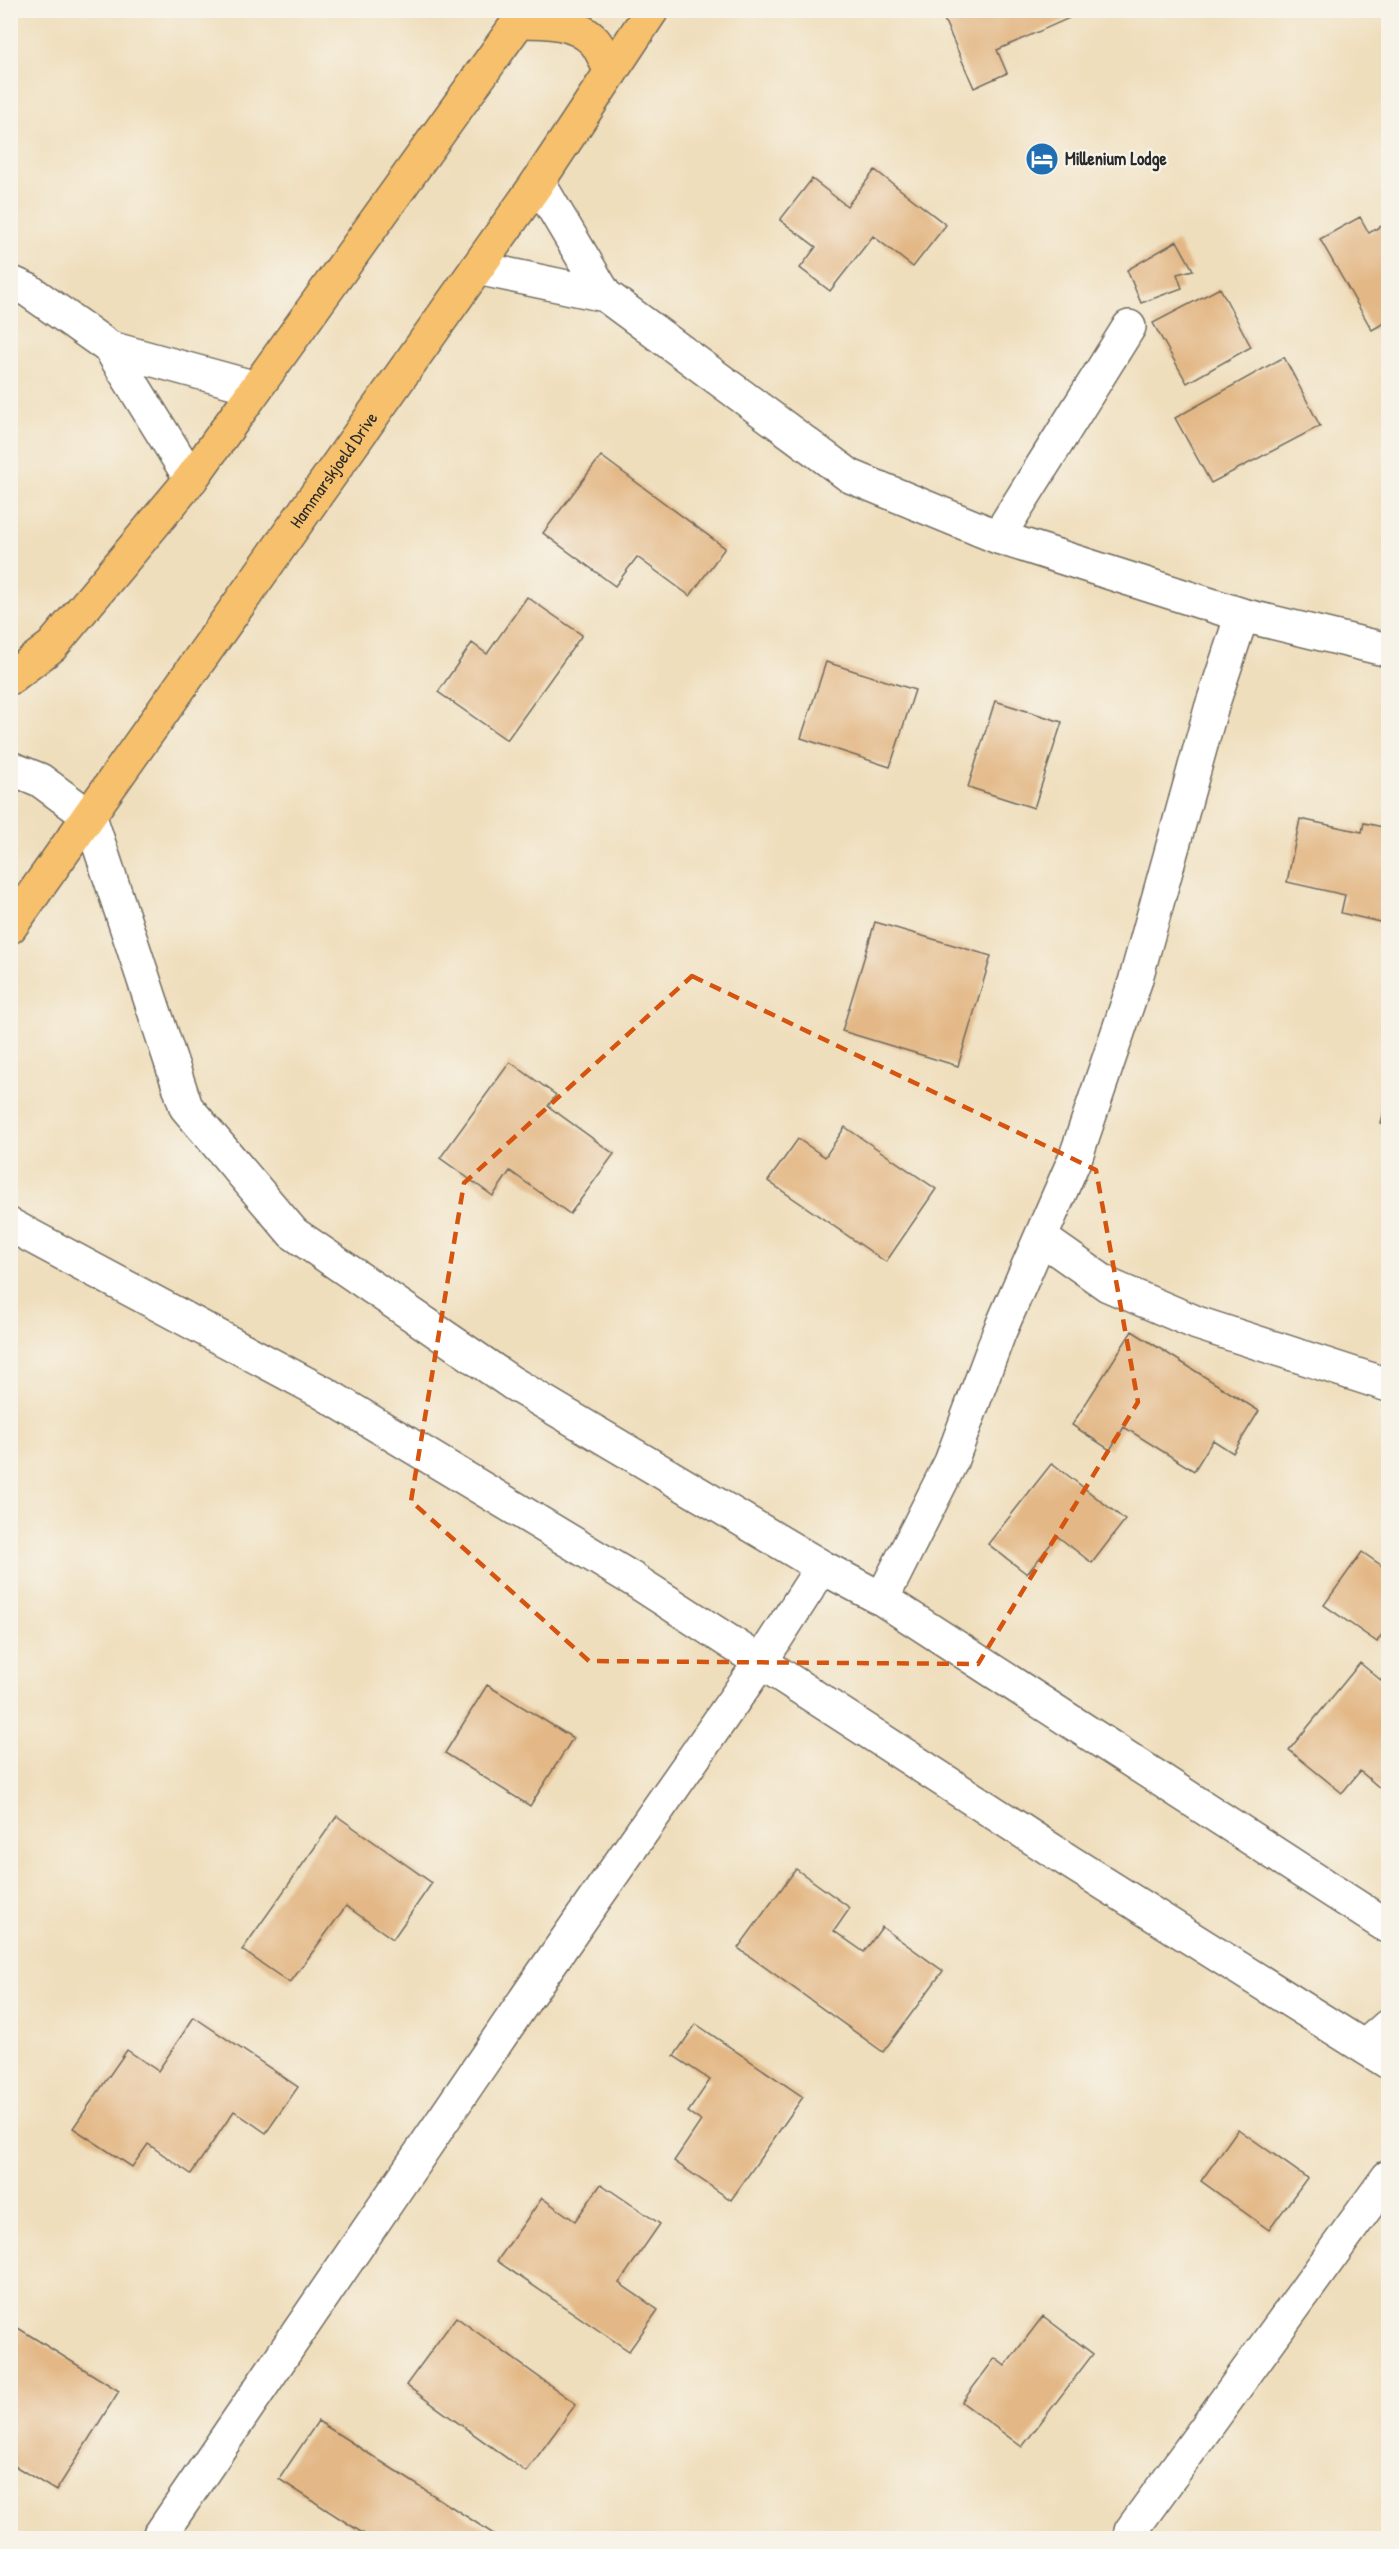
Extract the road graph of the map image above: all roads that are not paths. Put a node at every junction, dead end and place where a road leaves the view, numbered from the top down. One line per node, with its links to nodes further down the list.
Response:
1 (652, 10): 3 (main road, Hammarskjoeld Drive)
2 (523, 16): 3 (main road); 10 (main road)
3 (611, 72): 4 (main road, Hammarskjoeld Drive)
4 (538, 182): 5 (main road, Hammarskjoeld Drive); 7 (street)
5 (477, 268): 7 (street); 17 (main road, Hammarskjoeld Drive)
6 (10, 282): 9 (street)
7 (605, 295): 12 (street)
8 (1129, 327): 12 (street)
9 (110, 348): 10 (street); 11 (street)
10 (256, 388): 11 (main road)
11 (191, 478): 15 (main road)
12 (998, 537): 13 (street)
13 (1242, 615): 14 (street); 20 (street)
14 (1389, 650)
15 (10, 678)
16 (10, 768): 17 (street)
17 (90, 817): 18 (main road, Hammarskjoeld Drive); 22 (street)
18 (10, 927)
19 (10, 1225): 24 (street)
20 (1041, 1238): 21 (street); 23 (street)
21 (1389, 1385)
22 (822, 1567): 23 (street); 24 (street)
23 (882, 1599): 25 (street)
24 (760, 1663): 27 (street); 30 (street)
25 (1389, 1927)
26 (1389, 2026): 27 (street)
27 (1376, 2055)
28 (1389, 2177): 29 (street)
29 (1131, 2531)
30 (158, 2538)

